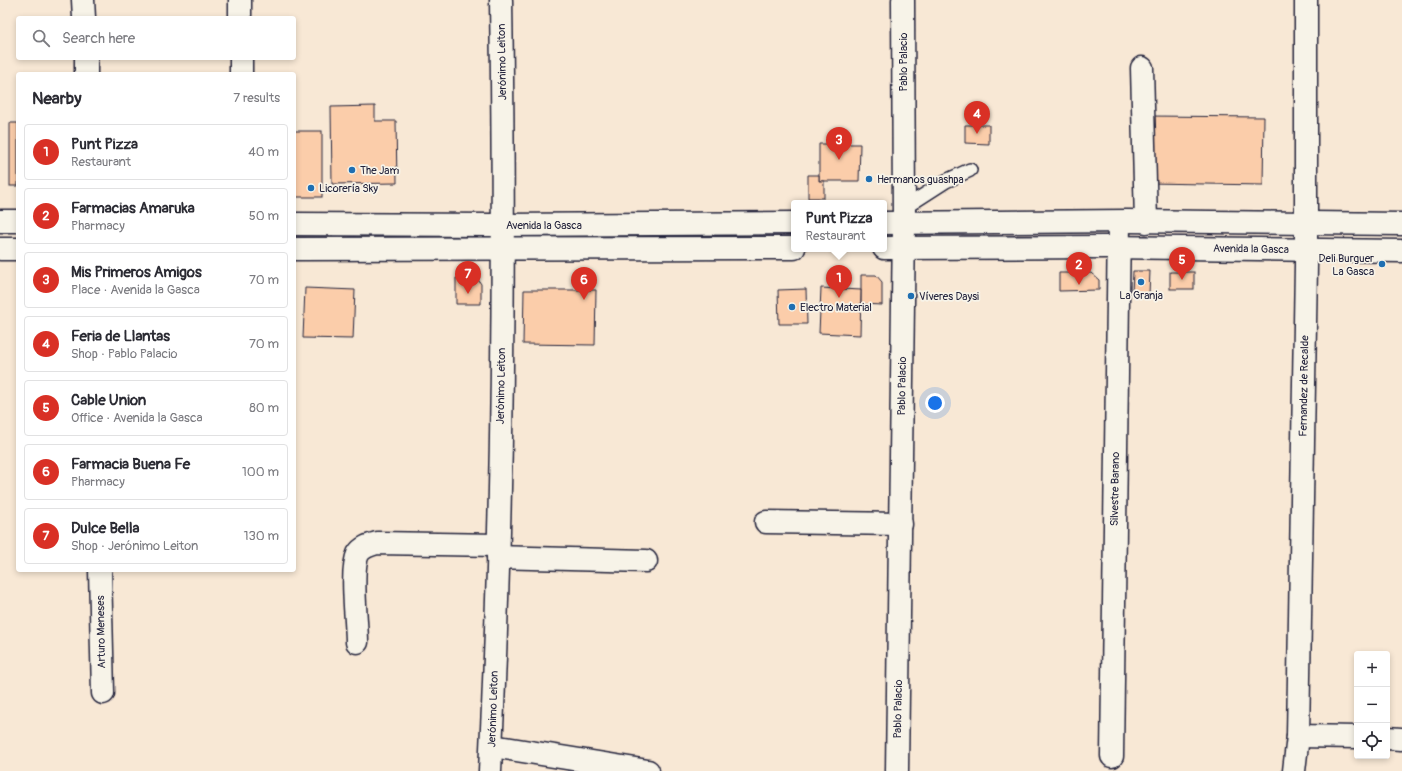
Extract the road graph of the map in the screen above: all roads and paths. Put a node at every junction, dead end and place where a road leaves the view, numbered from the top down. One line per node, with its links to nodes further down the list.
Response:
1 (83, 0): 6 (street)
2 (240, 0): 7 (street)
3 (501, 0): 24 (street, Jerónimo Leiton)
4 (903, 0): 14 (street, Pablo Palacio)
5 (1306, 0): 19 (street, Fernandez de Recalde)
6 (84, 16)
7 (240, 16)
8 (86, 60): 11 (street)
9 (241, 60): 12 (street)
10 (1142, 68): 18 (street)
11 (86, 72)
12 (241, 72)
13 (970, 170): 14 (lane)
14 (897, 218): 17 (street); 28 (street, Pablo Palacio)
15 (0, 221): 16 (street)
16 (16, 221)
17 (1119, 222): 18 (street); 25 (street, Silvestre Barano)
18 (1146, 222): 19 (street)
19 (1306, 223): 23 (street); 33 (street, Fernandez de Recalde)
20 (296, 224): 24 (street, Avenida la Gasca)
21 (696, 224): 22 (street, Avenida la Gasca); 24 (street, Avenida la Gasca); 26 (street)
22 (791, 224)
23 (1402, 224)
24 (504, 225): 32 (street, Jerónimo Leiton)
25 (1118, 247): 28 (street, Avenida la Gasca); 33 (street, Avenida la Gasca); 45 (street, Silvestre Barano)
26 (697, 248): 27 (street); 32 (street)
27 (791, 248)
28 (894, 248): 36 (street, Pablo Palacio)
29 (0, 249): 30 (street)
30 (16, 249)
31 (296, 249): 32 (street)
32 (503, 249): 37 (street, Jerónimo Leiton)
33 (1306, 250): 34 (street, Avenida la Gasca); 42 (street, Fernandez de Recalde)
34 (1402, 251)
35 (766, 522): 36 (street)
36 (901, 524): 48 (street, Pablo Palacio)
37 (498, 551): 38 (street); 40 (street); 44 (street, Jerónimo Leiton)
38 (646, 561)
39 (100, 572): 41 (street, Arturo Meneses)
40 (357, 642)
41 (103, 693)
42 (1298, 736): 43 (street); 49 (street, Fernandez de Recalde)
43 (1354, 738)
44 (492, 746): 46 (street, Jerónimo Leiton); 47 (street)
45 (1112, 756)
46 (490, 771)
47 (648, 771)
48 (897, 771)
49 (1294, 771)

